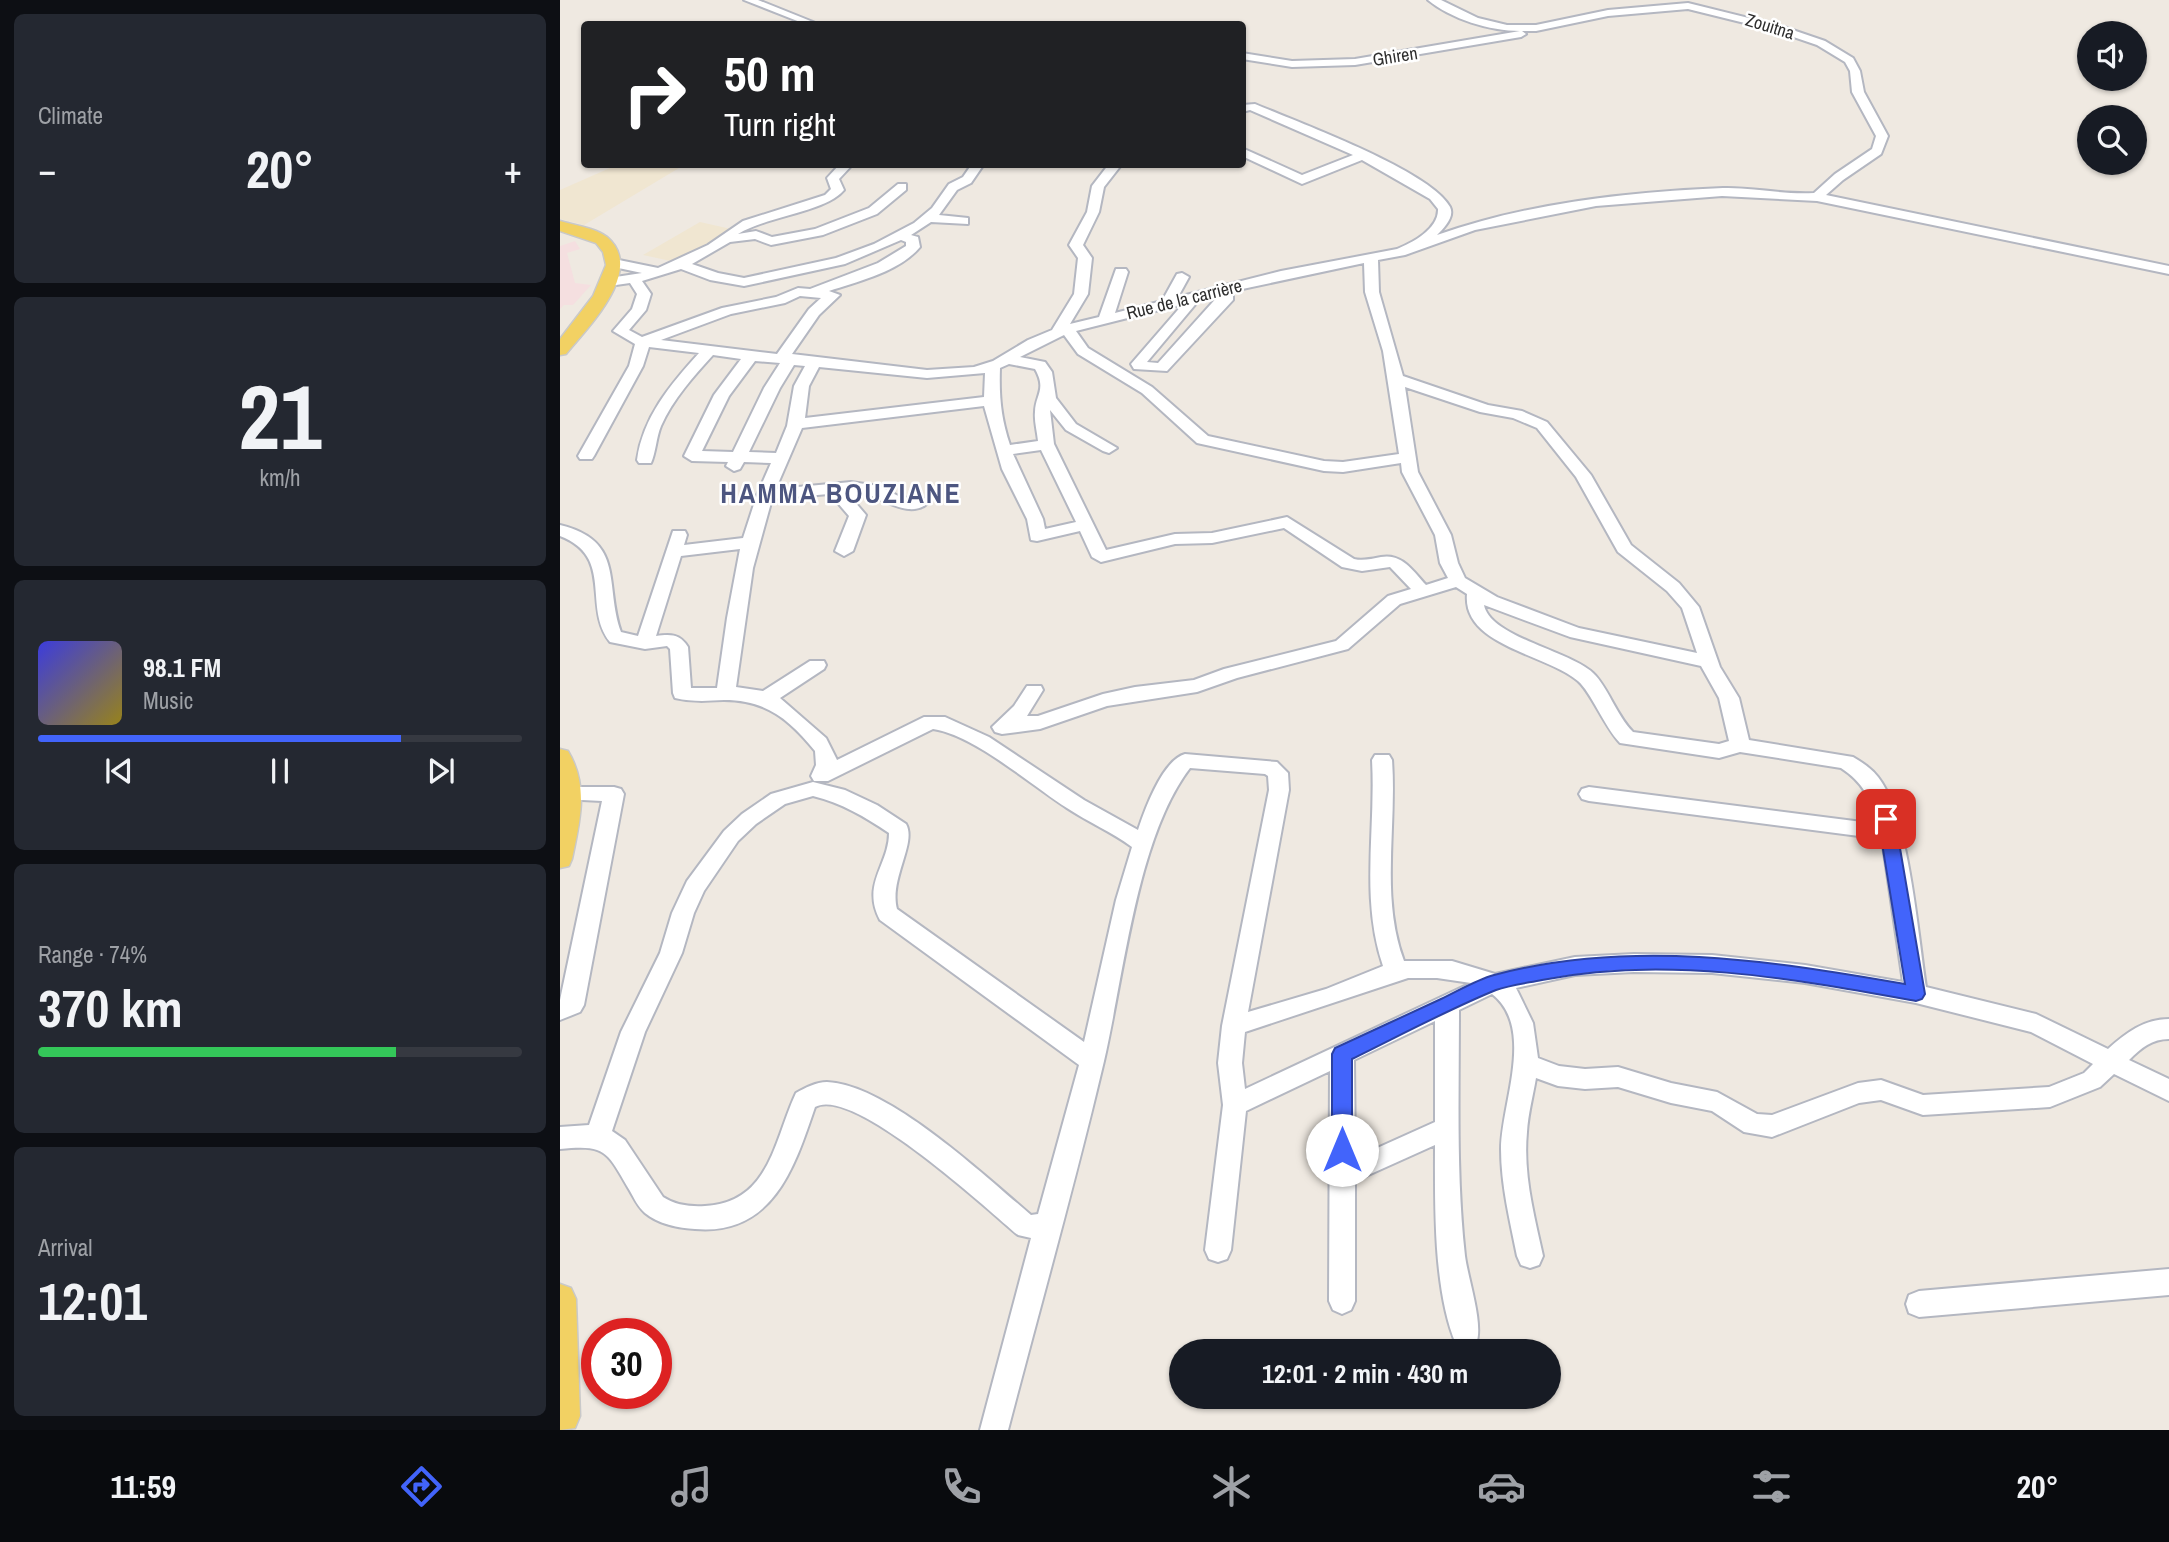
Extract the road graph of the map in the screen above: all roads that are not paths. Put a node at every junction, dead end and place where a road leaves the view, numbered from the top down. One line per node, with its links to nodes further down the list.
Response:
1 (749, 0): 5 (street)
2 (1433, 0): 6 (street, Zouitna)
3 (1710, 0): 4 (street)
4 (1693, 7): 6 (street, Zouitna); 15 (street, Zouitna)
5 (805, 21)
6 (1546, 26): 7 (street, Ghiren)
7 (1246, 57)
8 (1246, 108): 10 (street)
9 (1246, 153): 10 (street)
10 (1361, 156): 22 (street)
11 (842, 168): 20 (street)
12 (975, 168): 16 (street)
13 (1113, 168): 39 (street)
14 (902, 187): 21 (street)
15 (1817, 197): 22 (street, Rue de la carrière); 25 (street, Rue de la carrière)
16 (929, 218): 17 (street); 19 (street)
17 (963, 221)
18 (560, 226): 28 (main road)
19 (901, 236): 31 (street); 34 (street)
20 (727, 239): 21 (street); 24 (street)
21 (771, 241): 31 (street)
22 (1398, 252): 23 (street, Rue de la carrière)
23 (1371, 257): 33 (street, Rue de la carrière); 47 (street)
24 (681, 264): 26 (street); 32 (street)
25 (2169, 270)
26 (659, 271): 28 (street); 29 (street)
27 (1121, 272): 38 (street)
28 (611, 273): 29 (street); 42 (main road)
29 (638, 277): 40 (street)
30 (1182, 277): 37 (street)
31 (761, 279): 32 (street)
32 (737, 282): 36 (street)
33 (1226, 289): 35 (street, Rue de la carrière); 35 (street)
34 (808, 293): 36 (street); 44 (street)
35 (1193, 297): 37 (street, Rue de la carrière)
36 (765, 302): 40 (street)
37 (1168, 302): 38 (street, Rue de la carrière)
38 (1106, 318): 39 (street, Rue de la carrière)
39 (1063, 330): 46 (street, Rue de la carrière); 55 (street)
40 (643, 341): 41 (street, Rue de la carrière); 54 (street)
41 (711, 349): 43 (street, Rue de la carrière); 57 (street)
42 (560, 350)
43 (751, 356): 44 (street, Rue de la carrière); 58 (street)
44 (787, 358): 45 (street, Rue de la carrière); 58 (street)
45 (816, 362): 46 (street, Rue de la carrière); 50 (street)
46 (1000, 363): 48 (street); 49 (street)
47 (1396, 379): 55 (street); 70 (street)
48 (1048, 398): 51 (street); 52 (street)
49 (990, 401): 50 (street); 53 (street)
50 (796, 424): 56 (street)
51 (1046, 444): 53 (street); 62 (street)
52 (1109, 447)
53 (1005, 451): 62 (street)
54 (586, 456)
55 (1408, 457): 66 (street)
56 (782, 458): 58 (street); 60 (street)
57 (645, 460)
58 (735, 465)
59 (851, 487): 60 (street); 61 (street); 65 (street)
60 (765, 495): 64 (street)
61 (921, 502)
62 (1084, 525): 67 (street)
63 (560, 530): 69 (street)
64 (751, 542): 69 (street); 73 (street)
65 (844, 551)
66 (1458, 581): 67 (street); 68 (street)
67 (1423, 592): 75 (street)
68 (1476, 593): 70 (street); 77 (street)
69 (645, 643): 73 (street)
70 (1708, 661): 77 (street)
71 (817, 664): 74 (street)
72 (1034, 690): 75 (street)
73 (726, 694): 74 (street)
74 (767, 698): 80 (street)
75 (1005, 725): 76 (street)
76 (983, 743): 80 (street); 84 (street)
77 (1740, 746): 83 (street)
78 (560, 757): 81 (main road)
79 (1382, 760): 86 (street)
80 (819, 780): 95 (street); 100 (street)
81 (569, 794): 85 (main road); 90 (street)
82 (1589, 794): 83 (street)
83 (1891, 833): 88 (street)
84 (1142, 844): 91 (street); 95 (street)
85 (560, 859)
86 (1396, 971): 87 (street); 91 (street)
87 (1494, 983): 88 (street); 89 (street); 96 (street)
88 (1916, 994): 94 (street)
89 (1447, 1005): 93 (street); 99 (street)
90 (560, 1011)
91 (1234, 1026): 98 (street)
92 (2169, 1029): 94 (street)
93 (1342, 1054): 98 (street); 102 (street)
94 (2111, 1059): 96 (street); 97 (street)
95 (1092, 1061): 103 (street)
96 (1525, 1063): 105 (street)
97 (2169, 1091)
98 (1235, 1105): 104 (street)
99 (1447, 1128): 102 (street); 110 (street)
100 (598, 1136): 101 (street); 103 (street)
101 (560, 1138)
102 (1342, 1175): 108 (street)
103 (1048, 1224): 112 (street)
104 (1218, 1250)
105 (1530, 1256)
106 (2169, 1282): 109 (street)
107 (560, 1299): 111 (main road)
108 (1342, 1301)
109 (1919, 1304)
110 (1466, 1335)
111 (563, 1425)
112 (994, 1430)

